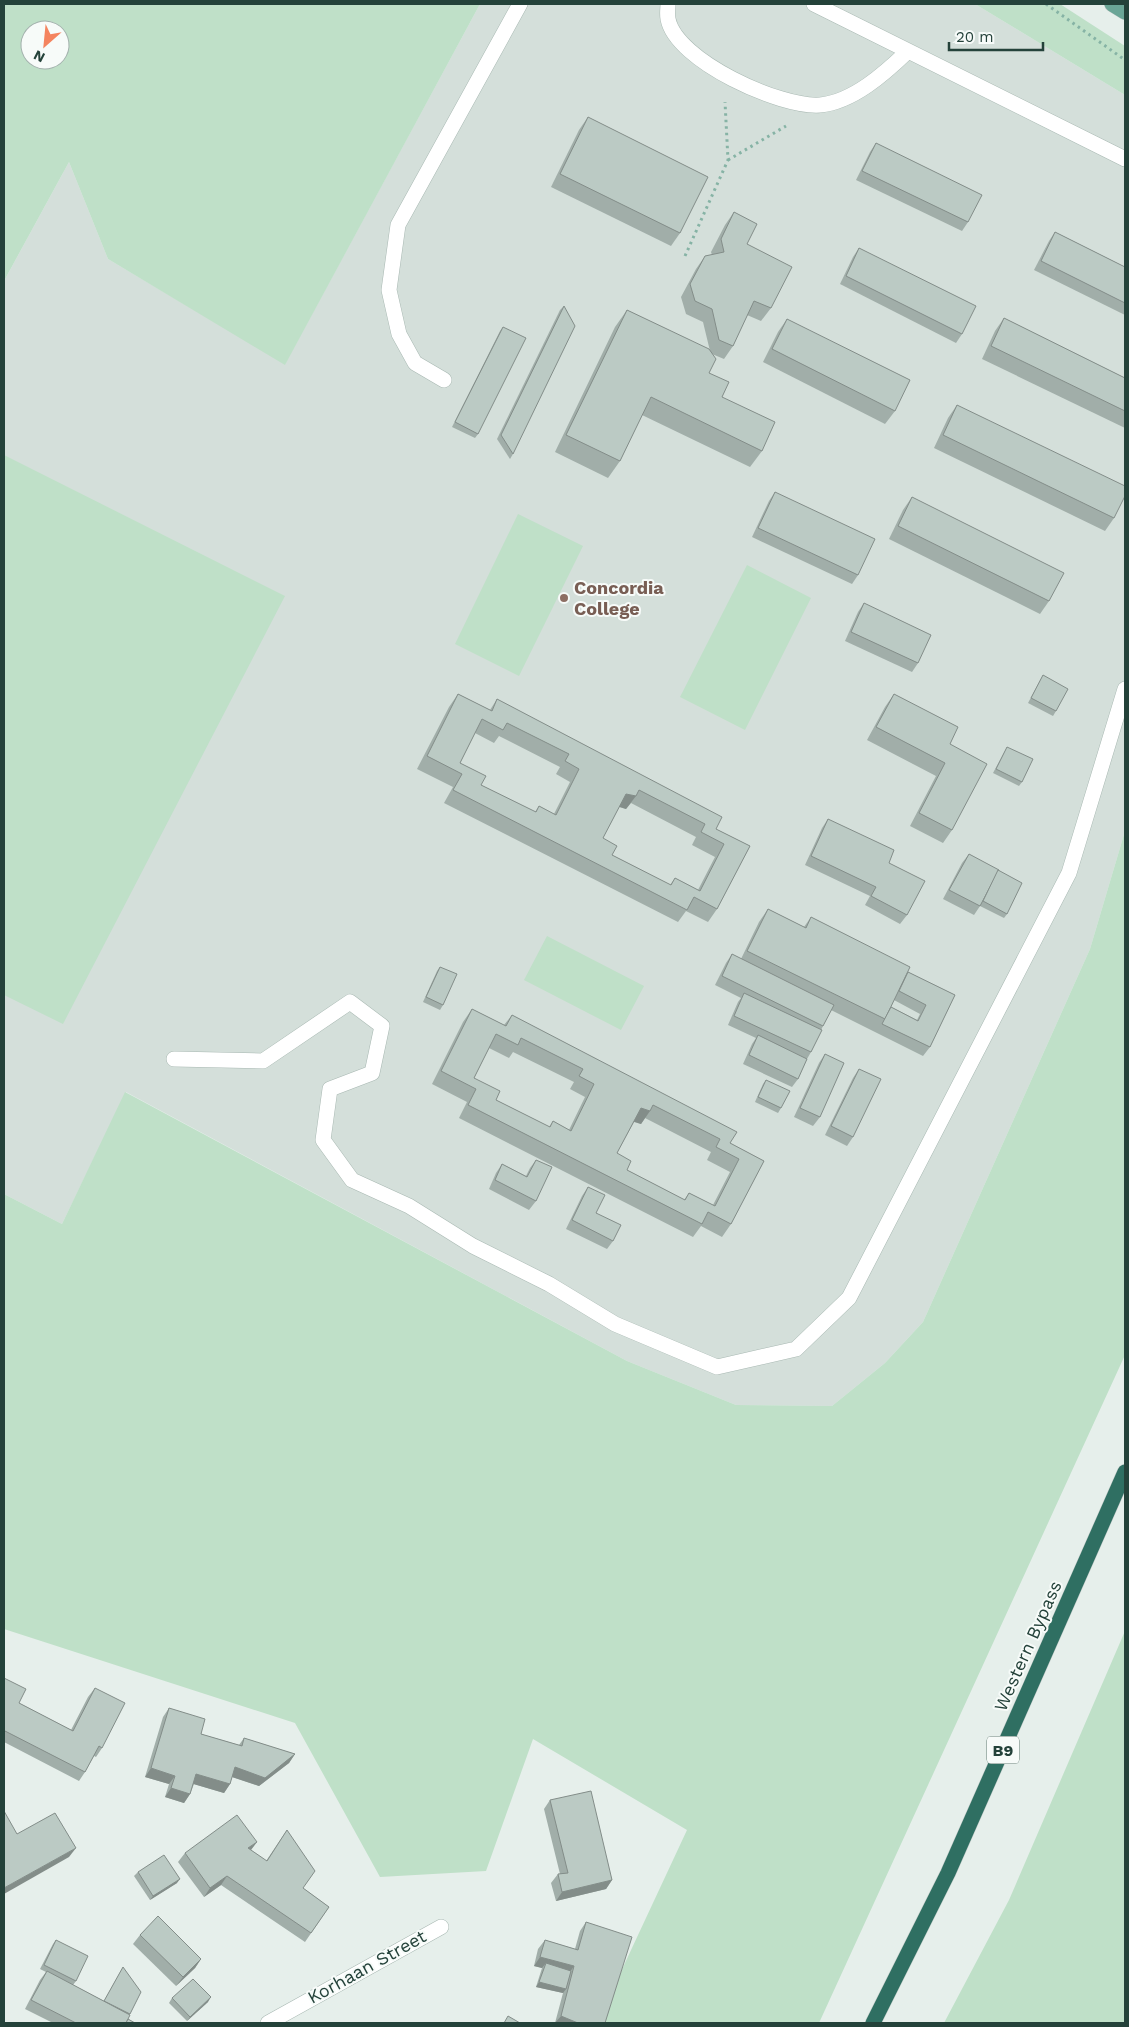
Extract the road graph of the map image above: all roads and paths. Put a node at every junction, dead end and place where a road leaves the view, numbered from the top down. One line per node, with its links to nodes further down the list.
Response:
1 (520, 4): 14 (street)
2 (668, 4): 9 (street)
3 (814, 4): 7 (street)
4 (1046, 4): 8 (path)
5 (1112, 4): 6 (main road)
6 (1125, 12)
7 (907, 52): 9 (street); 11 (street)
8 (1125, 60)
9 (724, 77): 12 (path)
10 (787, 125): 12 (path)
11 (1125, 159)
12 (728, 160): 13 (path)
13 (685, 256)
14 (444, 380)
15 (1125, 689): 16 (street)
16 (174, 1059)
17 (1125, 1472): 20 (highway, Western Bypass / B9)
18 (441, 1927): 19 (street, Korhaan Street)
19 (268, 2023)
20 (873, 2023)

